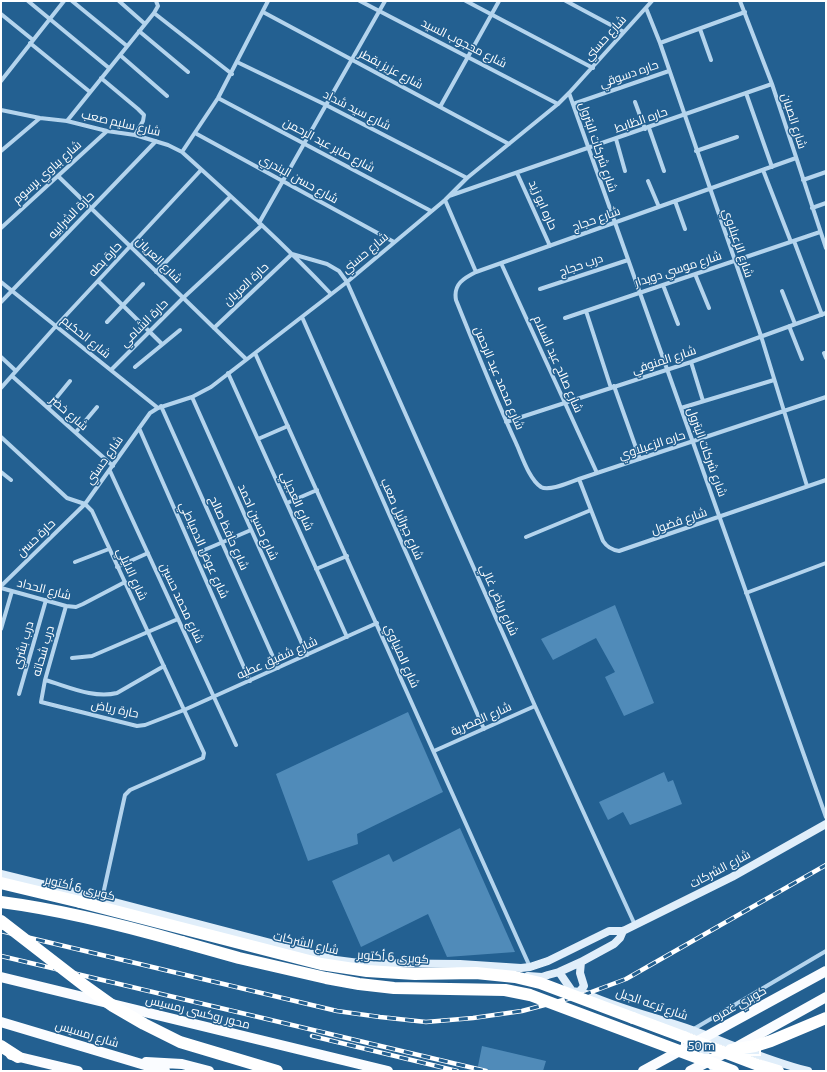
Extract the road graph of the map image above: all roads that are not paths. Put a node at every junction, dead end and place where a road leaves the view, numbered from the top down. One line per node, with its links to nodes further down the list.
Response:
1 (28, 1): 21 (street)
2 (64, 1): 21 (street)
3 (72, 1): 28 (street)
4 (119, 1): 22 (street)
5 (156, 1): 18 (street)
6 (268, 1): 16 (street)
7 (360, 1): 15 (street, شارع محجوب السيد)
8 (385, 1): 15 (street, حارة الشامي)
9 (466, 1): 20 (street)
10 (499, 1): 20 (street)
11 (566, 1): 25 (street)
12 (652, 1): 14 (street, شارع حسني)
13 (740, 1): 17 (street, شارع الصبان)
14 (646, 8): 25 (street, شارع حسني); 27 (street, شارع الزعبلاوي)
15 (379, 11): 30 (street, شارع محجوب السيد); 31 (street, حارة الشامي)
16 (263, 12): 31 (street, شارع عزيز بقطر); 33 (street)
17 (745, 12): 23 (street); 41 (street, شارع الصبان)
18 (154, 13): 22 (street); 38 (street)
19 (1, 14): 26 (street)
20 (492, 14): 30 (street); 35 (street)
21 (50, 19): 26 (street); 34 (street)
22 (145, 24): 24 (street)
23 (700, 29): 27 (street); 32 (street)
24 (139, 31): 28 (street); 37 (street)
25 (624, 32): 35 (street, شارع حسني)
26 (31, 42): 40 (street); 42 (street)
27 (660, 43): 36 (street, شارع الزعبلاوي)
28 (127, 46): 29 (street)
29 (120, 55): 34 (street); 45 (street)
30 (468, 57): 48 (street, شارع محجوب السيد); 51 (street)
31 (352, 60): 50 (street, حارة الشامي); 51 (street, شارع عزيز بقطر)
32 (711, 60)
33 (237, 62): 38 (street); 50 (street, شارع سيد شداد)
34 (109, 68): 39 (street)
35 (593, 68): 43 (street, شارع حسني)
36 (669, 71): 49 (street, حاره دسوقي); 53 (street, شارع الزعبلاوي)
37 (188, 72)
38 (232, 74): 46 (street)
39 (101, 78): 42 (street); 59 (street)
40 (1, 81)
41 (772, 84): 44 (street, حاره الظابط); 69 (street, شارع الصبان)
42 (90, 92): 55 (street)
43 (569, 93): 48 (street, شارع حسني); 49 (street, شارع شركات البترول)
44 (746, 93): 53 (street, حاره الظابط); 70 (street)
45 (167, 96)
46 (218, 98): 58 (street); 63 (street, شارع صابر عبد الرحمن)
47 (635, 102): 56 (street)
48 (558, 104): 64 (street, شارع حسني)
49 (573, 104): 65 (street, شارع شركات البترول)
50 (326, 105): 63 (street, حارة الشامي); 78 (street, شارع سيد شداد)
51 (440, 107): 64 (street, شارع عزيز بقطر)
52 (1, 110): 54 (street, شارع سليم صعب)
53 (684, 115): 56 (street, حاره الظابط); 67 (street, شارع الزعبلاوي)
54 (40, 118): 55 (street, شارع سليم صعب); 66 (street)
55 (67, 121): 57 (street, شارع سليم صعب)
56 (647, 128): 61 (street, حاره الظابط); 74 (street)
57 (107, 131): 59 (street, شارع سليم صعب); 77 (street, شارع بباوي برسوم)
58 (195, 133): 68 (street); 80 (street, شارع حسن البندري)
59 (135, 135): 62 (street, شارع سليم صعب)
60 (737, 137): 67 (street)
61 (616, 139): 65 (street, حاره الظابط); 73 (street)
62 (156, 141): 68 (street, شارع سليم صعب); 88 (street, حارة الشرابيه)
63 (304, 143): 80 (street, حارة الشامي); 90 (street, شارع صابر عبد الرحمن)
64 (509, 144): 78 (street, شارع حسني)
65 (588, 149): 76 (street, حاره الظابط); 91 (street, شارع شركات البترول)
66 (1, 151)
67 (696, 151): 82 (street, شارع الزعبلاوي)
68 (182, 152): 71 (street, شارع سليم صعب)
69 (796, 158): 70 (street, شارع حجاج); 79 (street, شارع الصبان)
70 (772, 167): 72 (street, شارع حجاج)
71 (201, 170): 83 (street, شارع سليم صعب); 99 (street, حارة بطه)
72 (763, 170): 82 (street, شارع حجاج); 97 (street)
73 (625, 171)
74 (664, 171)
75 (826, 172): 79 (street)
76 (517, 173): 84 (street, حاره الظابط); 100 (street, حاره ابو زيد)
77 (58, 176): 88 (street, شارع العريان); 93 (street, شارع بباوي برسوم)
78 (467, 178): 84 (street, شارع حسني)
79 (803, 180): 89 (street, شارع الصبان)
80 (283, 181): 92 (street, حارة الشامي); 98 (street, شارع حسن البندري)
81 (648, 181): 87 (street)
82 (709, 189): 85 (street, شارع حجاج); 104 (street, شارع الزعبلاوي)
83 (230, 197): 92 (street, شارع سليم صعب); 106 (street)
84 (446, 198): 90 (street, شارع حسني); 107 (street)
85 (675, 201): 87 (street, شارع حجاج); 94 (street)
86 (826, 203): 89 (street)
87 (659, 207): 91 (street, شارع حجاج)
88 (92, 208): 99 (street, شارع العريان); 115 (street, حارة الشرابيه)
89 (812, 208): 95 (street, شارع الصبان)
90 (431, 211): 98 (street, شارع حسني)
91 (614, 223): 100 (street, شارع حجاج); 103 (street, شارع شركات البترول)
92 (260, 224): 102 (street, شارع سليم صعب); 119 (street, حارة الشامي)
93 (1, 228)
94 (685, 229)
95 (820, 232): 96 (street, شارع الصبان); 97 (street, شارع موسي دويدار)
96 (824, 238): 101 (street, شارع الصبان)
97 (793, 241): 104 (street, شارع موسي دويدار); 124 (street)
98 (394, 242): 111 (street, شارع حسني)
99 (130, 246): 106 (street, شارع العريان); 109 (street, حارة بطه)
100 (550, 246): 105 (street, شارع حجاج)
101 (826, 248)
102 (292, 254): 111 (street, شارع سليم صعب); 118 (street, شارع سليم صعب); 132 (street, حارة العريان)
103 (628, 260): 114 (street, درب حجاج); 117 (street, شارع شركات البترول)
104 (734, 261): 108 (street, شارع موسي دويدار); 135 (street, شارع الزعبلاوي)
105 (501, 263): 107 (street, شارع حجاج); 157 (street, شارع صالح عبد السلام)
106 (156, 272): 119 (street, شارع العريان)
107 (476, 272): 163 (street, شارع محمد عبد الرحمن)
108 (695, 274): 113 (street, شارع موسي دويدار); 122 (street)
109 (98, 281): 121 (street); 130 (street, حارة بطه)
110 (1, 282): 115 (street, شارع الحكيم)
111 (347, 282): 118 (street, شارع حسني); 216 (street, شارع رياض غالي)
112 (143, 284): 121 (street)
113 (663, 284): 117 (street, شارع موسي دويدار); 128 (street)
114 (540, 290)
115 (12, 291): 120 (street, حارة الشرابيه); 130 (street, شارع الحكيم)
116 (782, 291): 129 (street)
117 (640, 292): 123 (street, شارع موسي دويدار); 146 (street, شارع شركات البترول)
118 (331, 294): 125 (street, شارع حسني)
119 (183, 298): 132 (street, شارع العريان); 134 (street, حارة الشامي)
120 (1, 302)
121 (123, 305): 127 (street); 134 (street)
122 (709, 308)
123 (586, 311): 126 (street, شارع موسي دويدار); 152 (street)
124 (824, 314): 129 (street, شارع المنوفي)
125 (302, 317): 137 (street, شارع حسني); 218 (street, شارع جبرائيل صعب)
126 (565, 318)
127 (107, 322)
128 (678, 324)
129 (795, 324): 131 (street, شارع المنوفي)
130 (56, 326): 145 (street, شارع الحكيم); 147 (street, حارة بطه)
131 (790, 326): 135 (street, شارع المنوفي); 142 (street)
132 (214, 328): 141 (street, شارع العريان)
133 (180, 330): 136 (street)
134 (150, 332): 136 (street); 145 (street, حارة الشامي)
135 (761, 336): 143 (street, شارع المنوفي); 150 (street, شارع الزعبلاوي)
136 (162, 344): 144 (street)
137 (255, 353): 141 (street, شارع حسني); 164 (street, شارع المنياوي)
138 (824, 353): 140 (street)
139 (1, 357): 147 (street)
140 (826, 358)
141 (246, 359): 148 (street, شارع حسني)
142 (802, 359)
143 (690, 362): 146 (street, شارع المنوفي); 156 (street)
144 (135, 367)
145 (111, 370): 159 (street, شارع الحكيم)
146 (667, 370): 152 (street, شارع المنوفي); 161 (street, شارع شركات البترول)
147 (16, 371): 149 (street, حارة بطه)
148 (228, 373): 154 (street, شارع حسني); 168 (street, شارع العجيلي)
149 (12, 376): 153 (street, حارة بطه); 160 (street, شارع خضر)
150 (774, 380): 156 (street); 162 (street, شارع الزعبلاوي)
151 (70, 381): 160 (street)
152 (612, 387): 157 (street, شارع المنوفي); 170 (street)
153 (1, 388)
154 (192, 397): 159 (street, شارع حسني); 185 (street, شارع حسين احمد)
155 (826, 397): 162 (street, حاره الزعبلاوي)
156 (703, 401): 161 (street)
157 (565, 402): 163 (street, شارع المنوفي); 174 (street, شارع صالح عبد السلام)
158 (97, 407): 166 (street)
159 (160, 407): 165 (street, شارع حسني); 187 (street, شارع حافظ صالح)
160 (48, 408): 166 (street, شارع خضر)
161 (681, 408): 169 (street, شارع شركات البترول)
162 (784, 411): 169 (street, حاره الزعبلاوي); 178 (street, شارع الزعبلاوي)
163 (506, 422): 179 (street, شارع محمد عبد الرحمن)
164 (288, 426): 168 (street); 180 (street, شارع المنياوي)
165 (140, 428): 171 (street, شارع حسني); 190 (street, شارع عوض الدمياطي)
166 (76, 432): 171 (street, شارع خضر)
167 (1, 437): 182 (street)
168 (258, 439): 181 (street, شارع العجيلي)
169 (693, 442): 170 (street, حاره الزعبلاوي); 184 (street, شارع شركات البترول)
170 (640, 459): 174 (street, حاره الزعبلاوي)
171 (113, 466): 172 (street, شارع حسني)
172 (110, 471): 182 (street, شارع حسني); 189 (street, شارع محمد حسين)
173 (1, 472): 176 (street)
174 (597, 473): 175 (street, حاره الزعبلاوي)
175 (579, 479): 179 (street, حاره الزعبلاوي); 183 (street, شارع فضول)
176 (11, 480)
177 (826, 480): 178 (street, شارع فضول)
178 (808, 486): 184 (street, شارع فضول)
179 (552, 488)
180 (317, 490): 181 (street); 191 (street, شارع المنياوي)
181 (287, 503): 195 (street, شارع العجيلي)
182 (85, 504): 188 (street, شارع الاليلي); 197 (street, حارة حسن)
183 (591, 510): 184 (street, شارع فضول); 186 (street)
184 (720, 517): 199 (street, شارع شركات البترول)
185 (251, 530): 187 (street); 207 (street, شارع حسين احمد)
186 (526, 537)
187 (222, 542): 190 (street); 210 (street, شارع حافظ صالح)
188 (109, 549): 192 (street); 194 (street, شارع الاليلي)
189 (148, 554): 194 (street); 202 (street, شارع محمد حسين)
190 (195, 554): 212 (street, شارع عوض الدمياطي)
191 (347, 556): 195 (street); 203 (street, شارع المنياوي)
192 (75, 562)
193 (826, 563): 199 (street)
194 (117, 567): 196 (street, شارع الاليلي)
195 (316, 569): 206 (street, شارع العجيلي)
196 (125, 582): 201 (street, شارع الحداد); 205 (street, شارع الاليلي)
197 (1, 587): 198 (street, شارع الحداد)
198 (12, 591): 200 (street, شارع الحداد); 204 (street)
199 (746, 593): 221 (street, شارع شركات البترول)
200 (46, 600): 201 (street, شارع الحداد); 213 (street, درب بشري)
201 (66, 606): 211 (street, درب شحاته)
202 (178, 619): 205 (street); 214 (street, شارع محمد حسين)
203 (377, 624): 206 (street, شارع شفيق عطيه); 220 (street, شارع المنياوي)
204 (1, 629)
205 (148, 632): 208 (street); 209 (street, شارع الاليلي)
206 (347, 637): 207 (street, شارع شفيق عطيه)
207 (307, 655): 210 (street, شارع شفيق عطيه)
208 (72, 658)
209 (164, 666): 211 (street); 217 (street, شارع الاليلي)
210 (278, 668): 212 (street, شارع شفيق عطيه)
211 (45, 680): 215 (street, درب شحاته)
212 (250, 681): 214 (street, شارع شفيق عطيه)
213 (19, 694)
214 (214, 697): 217 (street, شارع شفيق عطيه); 219 (street, شارع محمد حسين)
215 (41, 702): 217 (street, حارة رياض)
216 (535, 706): 218 (street, شارع المصرية); 229 (street, شارع رياض غالي)
217 (184, 710): 226 (street, شارع الاليلي)
218 (484, 728): 220 (street, شارع المصرية)
219 (236, 744)
220 (434, 751): 234 (street, شارع المنياوي)
221 (826, 817)
222 (826, 824): 229 (main road, شارع الشركات)
223 (1, 874): 226 (main road, شارع الشركات)
224 (1, 878): 233 (main road, شارع الشركات)
225 (1, 883): 257 (highway, كوبرى 6 أكتوبر, bridge)
226 (102, 898): 233 (main road, شارع الشركات)
227 (1, 902): 256 (highway, bridge)
228 (1, 921): 251 (highway, bridge)
229 (635, 925): 230 (main road, شارع الشركات)
230 (623, 931): 232 (main road, شارع الشركات); 234 (main road, شارع الشركات)
231 (826, 951): 242 (street)
232 (581, 962): 236 (main road, شارع الشركات); 238 (main road)
233 (484, 967): 234 (main road, شارع الشركات); 236 (main road, شارع الشركات)
234 (530, 967)
235 (826, 971): 253 (main road, كوبري غمره, bridge)
236 (560, 972): 238 (main road, شارع ترعه الجبل)
237 (1, 977): 252 (main road, محور روكسى رمسيس)
238 (580, 991): 242 (main road, شارع ترعه الجبل)
239 (826, 997): 244 (main road, bridge)
240 (826, 1018): 244 (highway, bridge)
241 (1, 1022): 247 (main road, شارع رمسيس)
242 (691, 1030): 255 (main road); 258 (main road, شارع ترعه الجبل)
243 (1, 1046): 246 (highway)
244 (731, 1050): 254 (main road, bridge)
245 (1, 1053): 246 (main road)
246 (18, 1057): 248 (main road)
247 (135, 1063): 249 (main road, شارع رمسيس); 250 (main road)
248 (78, 1071)
249 (165, 1071)
250 (209, 1071)
251 (277, 1071)
252 (388, 1071)
253 (643, 1071)
254 (690, 1071)
255 (715, 1071)
256 (733, 1071)
257 (778, 1071)
258 (808, 1071)

